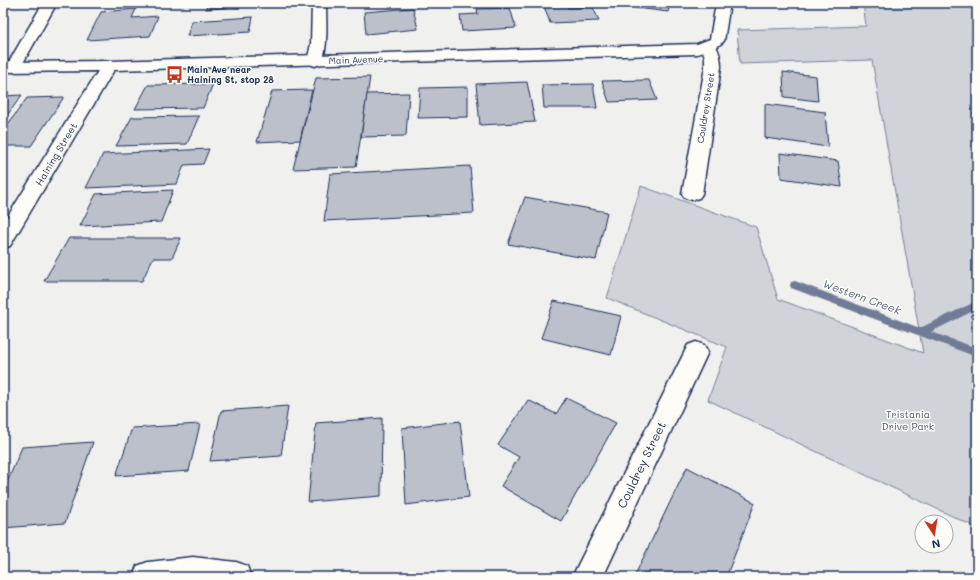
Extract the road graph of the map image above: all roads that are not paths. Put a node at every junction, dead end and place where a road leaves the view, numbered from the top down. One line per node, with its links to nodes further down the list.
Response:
1 (50, 3): 7 (street)
2 (320, 3): 5 (street)
3 (723, 3): 4 (street)
4 (709, 46): 5 (street, Main Avenue); 8 (street, Couldrey Street)
5 (314, 61): 6 (street, Main Avenue)
6 (110, 66): 7 (street, Main Avenue); 9 (street, Haining Street)
7 (8, 67)
8 (692, 194)
9 (3, 242)
10 (696, 352): 13 (street, Couldrey Street)
11 (148, 577): 12 (street)
12 (236, 577)
13 (587, 577)

